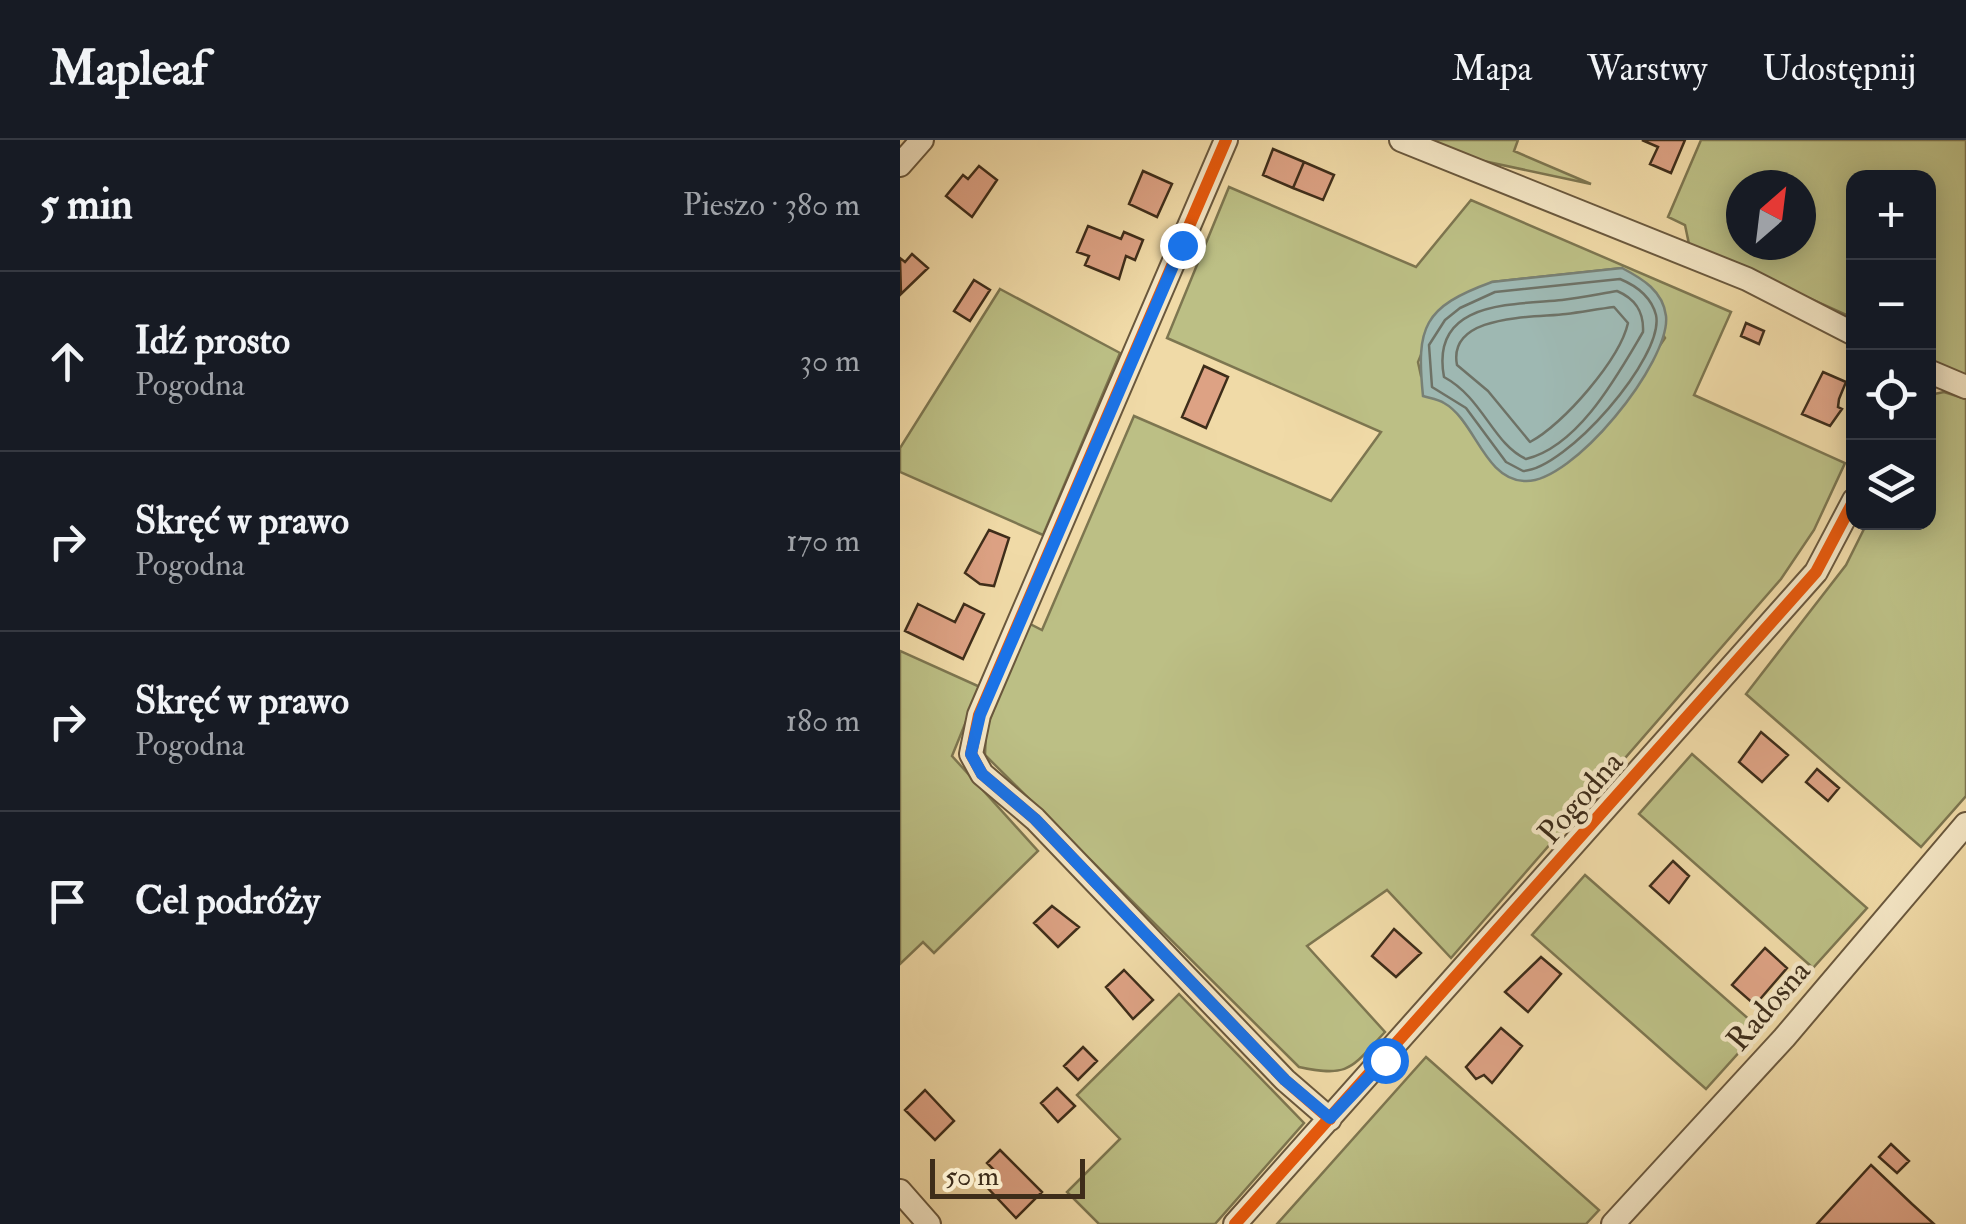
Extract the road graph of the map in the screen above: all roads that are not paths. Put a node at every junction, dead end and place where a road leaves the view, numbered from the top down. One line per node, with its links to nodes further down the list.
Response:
1 (922, 140): 4 (street)
2 (1226, 140): 10 (street)
3 (1401, 140): 5 (street)
4 (900, 165)
5 (1846, 330)
6 (1936, 375): 7 (street)
7 (1966, 387)
8 (1846, 515): 10 (street, Pogodna)
9 (1966, 824): 14 (street, Radosna)
10 (1330, 1118): 13 (street, Pogodna)
11 (900, 1191): 12 (street)
12 (930, 1224)
13 (1235, 1224)
14 (1613, 1224)

